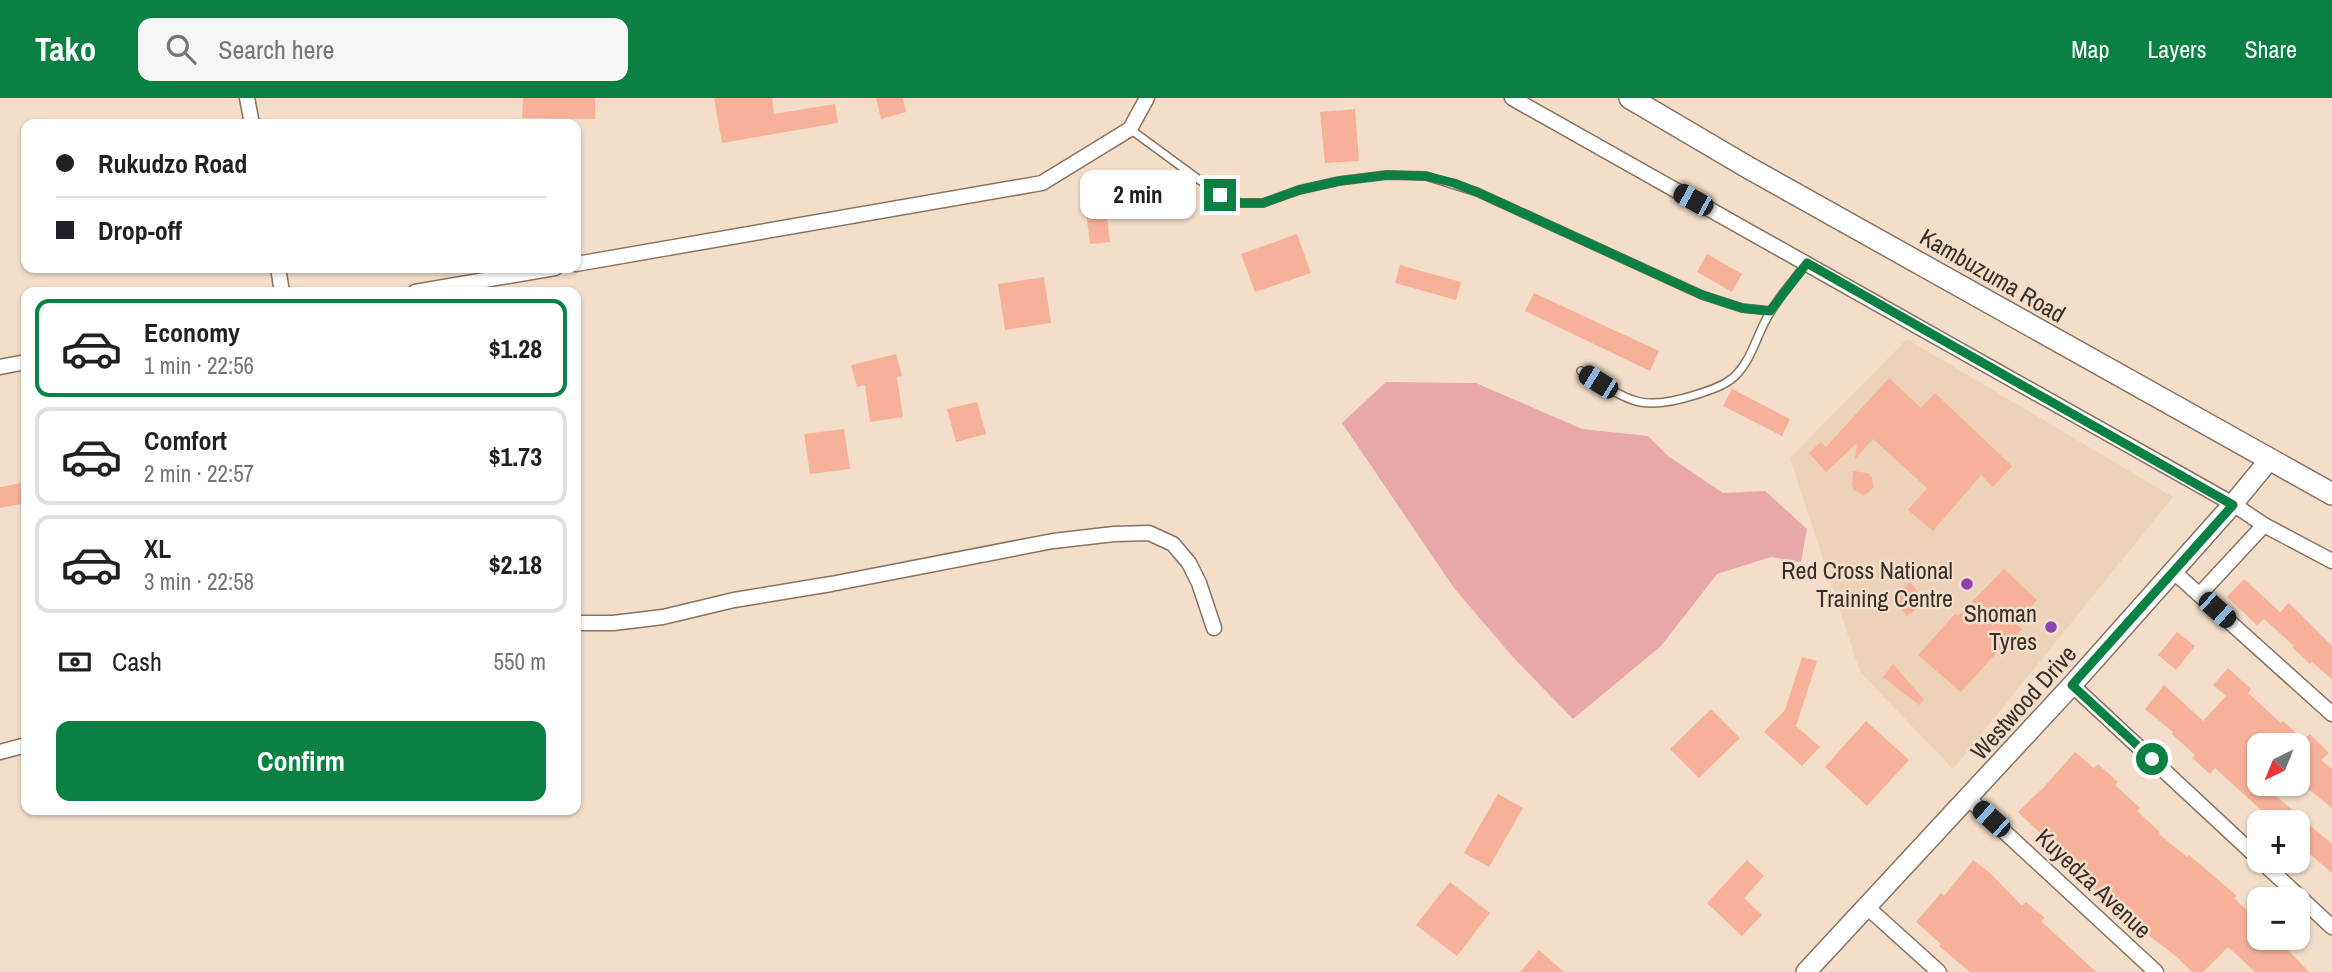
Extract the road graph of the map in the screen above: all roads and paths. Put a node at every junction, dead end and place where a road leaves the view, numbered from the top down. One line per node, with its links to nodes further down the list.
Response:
1 (247, 98): 5 (street)
2 (1147, 98): 6 (street)
3 (1512, 98): 8 (street)
4 (1630, 98): 15 (main road, Kambuzuma Road)
5 (251, 119)
6 (1130, 129): 7 (street); 11 (lane)
7 (581, 263)
8 (1807, 263): 11 (lane); 17 (street)
9 (526, 273): 10 (street)
10 (444, 287)
11 (1770, 311): 14 (lane)
12 (21, 363): 13 (street)
13 (0, 367)
14 (1581, 371)
15 (2270, 459): 16 (main road, Kambuzuma Road); 17 (street, Westwood Drive)
16 (2332, 495)
17 (2233, 505): 18 (street); 20 (street, Westwood Drive)
18 (2264, 525): 19 (street); 21 (street)
19 (2332, 561)
20 (2174, 572): 21 (street); 24 (street, Westwood Drive)
21 (2200, 594): 25 (street)
22 (581, 623): 23 (street)
23 (1214, 628)
24 (2072, 685): 28 (street, Westwood Drive); 29 (street)
25 (2332, 714)
26 (21, 746): 27 (street)
27 (0, 752)
28 (1969, 799): 31 (street, Westwood Drive); 35 (street, Kuyedza Avenue)
29 (2247, 848)
30 (2274, 873): 32 (street)
31 (1867, 907): 33 (street, Westwood Drive); 34 (street)
32 (2332, 927)
33 (1806, 972)
34 (1939, 972)
35 (2156, 972)

